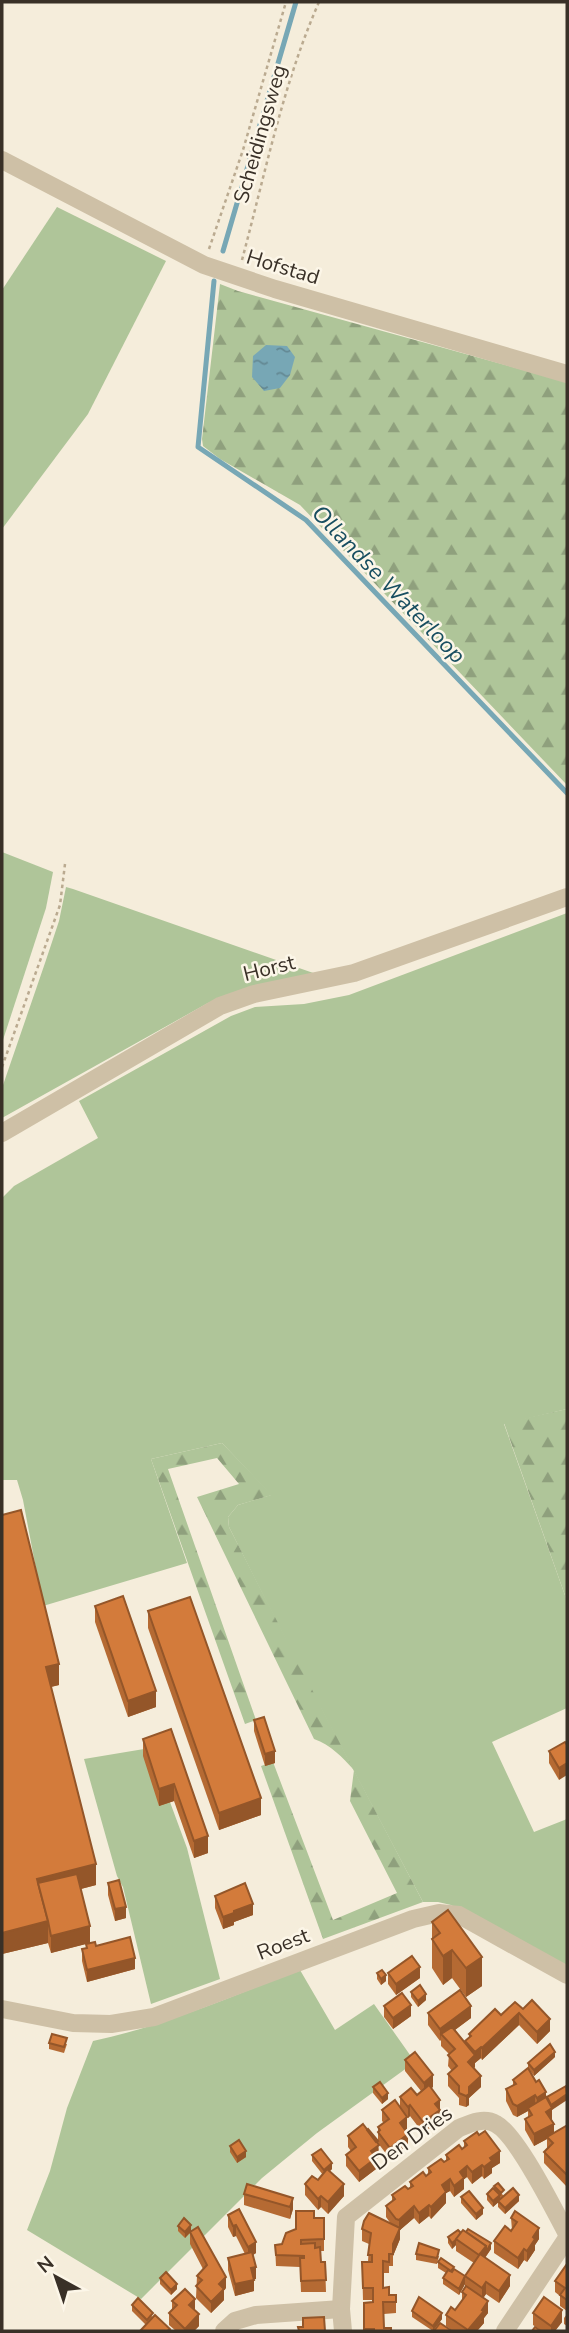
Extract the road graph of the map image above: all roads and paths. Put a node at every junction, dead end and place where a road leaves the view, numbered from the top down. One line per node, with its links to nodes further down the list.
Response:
1 (286, 2): 4 (path)
2 (319, 2): 5 (path, Scheidingsweg)
3 (2, 160): 4 (street, Hofstad)
4 (204, 265): 5 (street, Hofstad)
5 (237, 277): 6 (street, Hofstad)
6 (567, 374)
7 (65, 864): 9 (path)
8 (567, 897): 10 (street, Horst)
9 (2, 1068)
10 (2, 1133)
11 (567, 1976): 12 (street, Roest)
12 (2, 2009)
13 (567, 2236): 14 (street, Den Dries); 17 (street)
14 (341, 2309): 15 (street); 16 (street, Den Dries)
15 (224, 2331)
16 (343, 2331)
17 (505, 2331)

